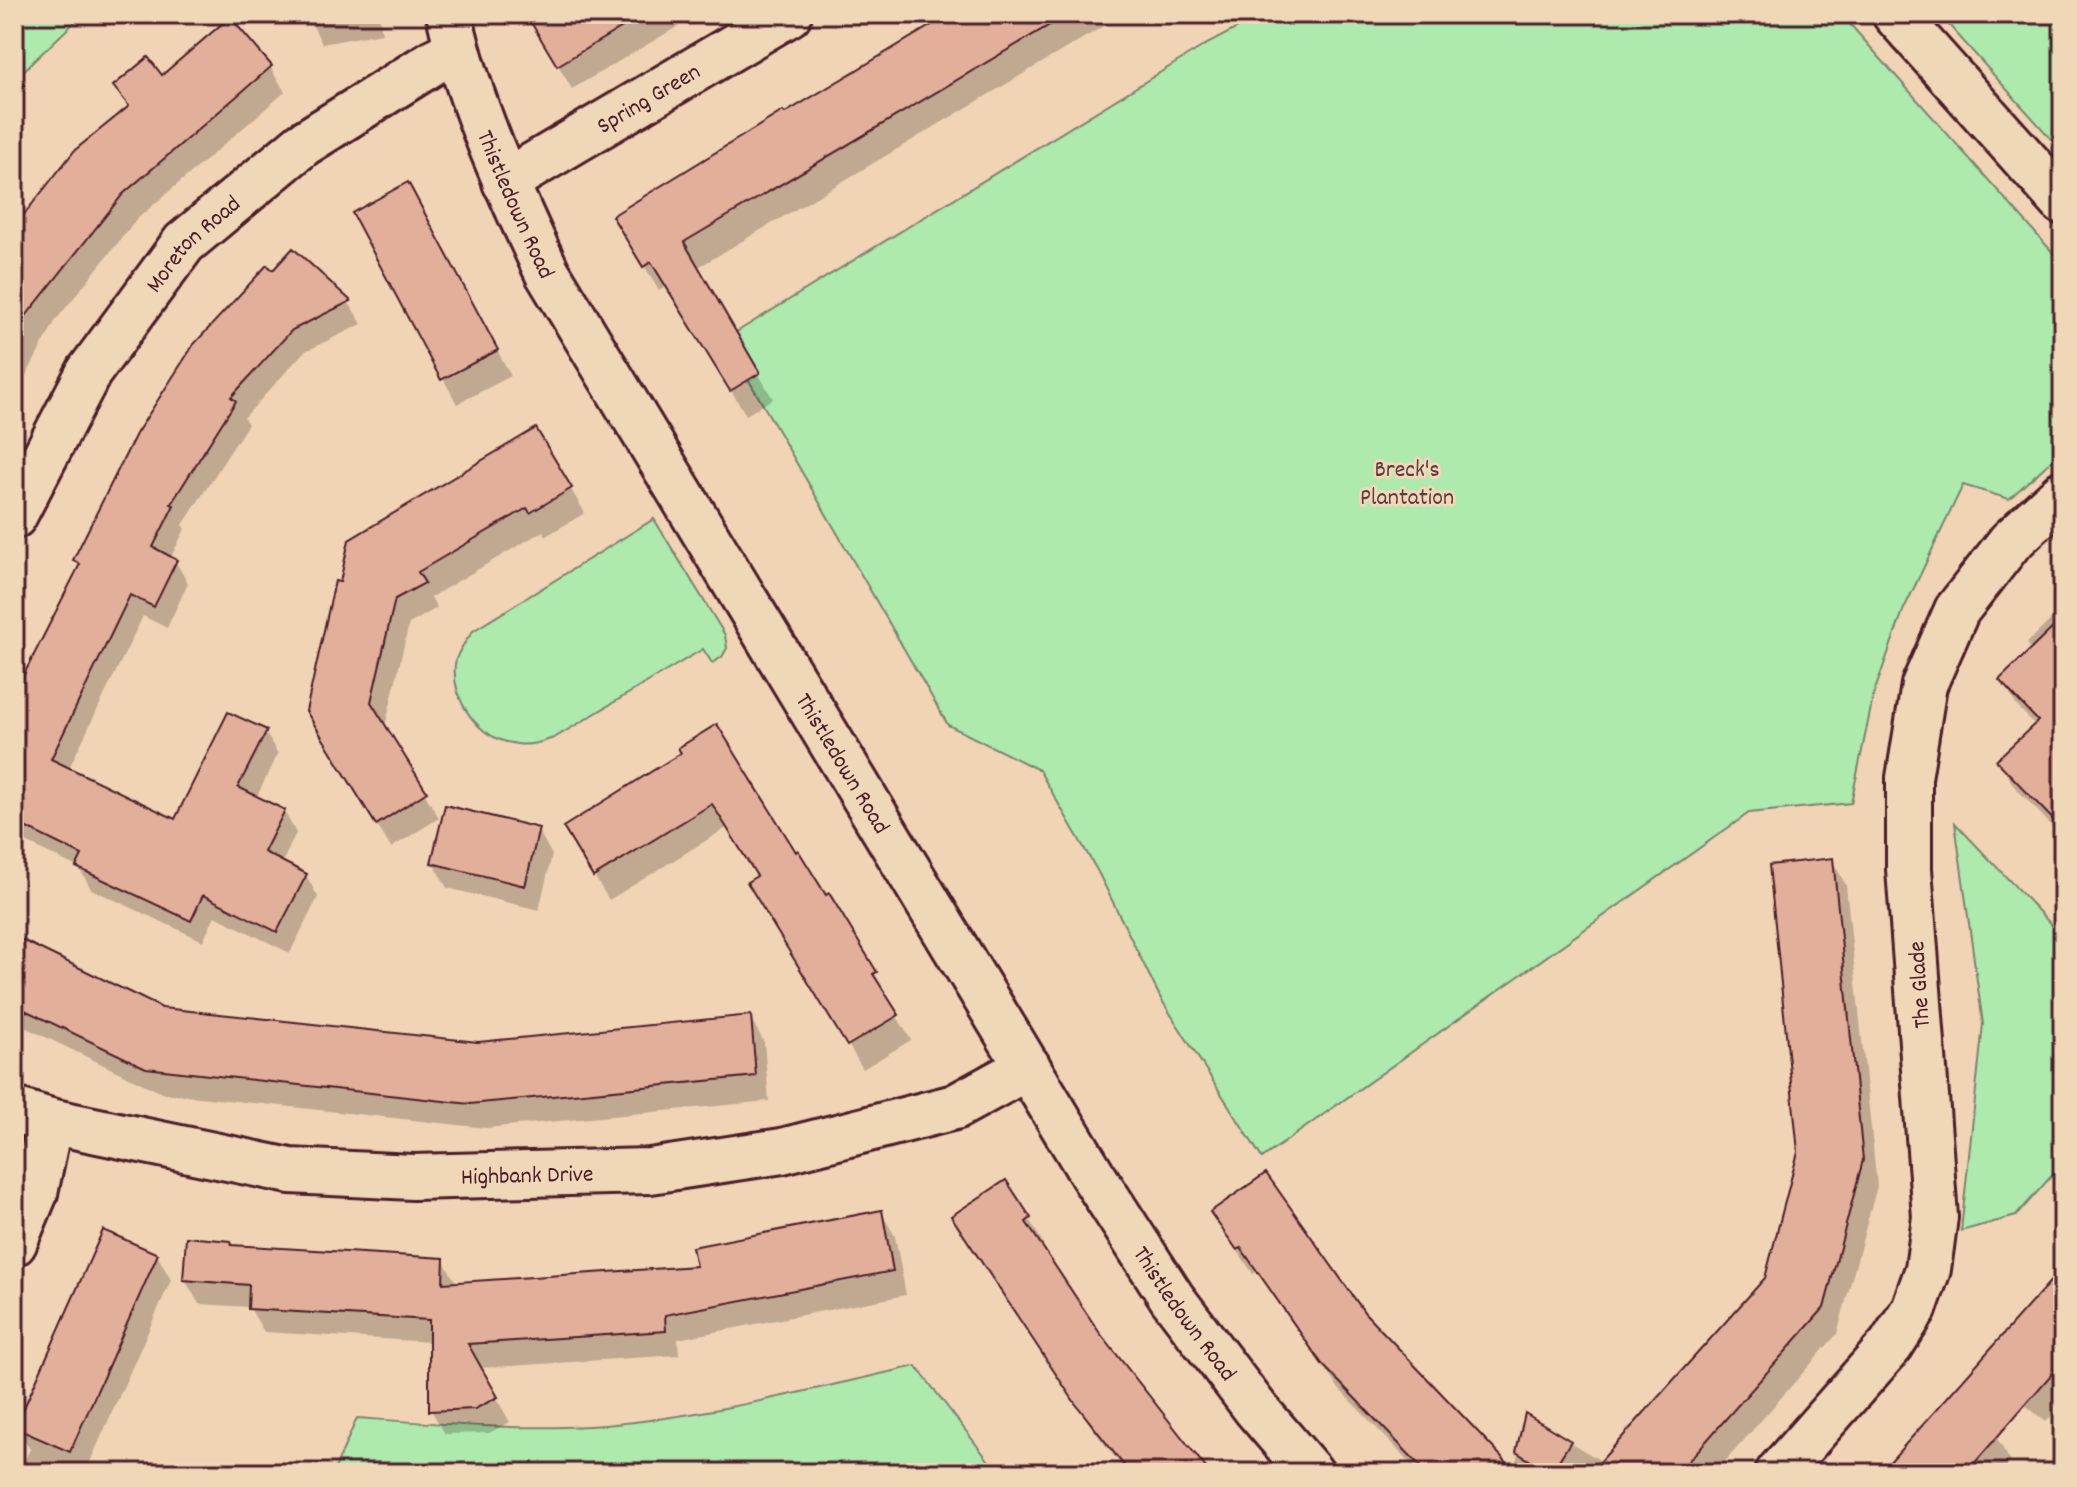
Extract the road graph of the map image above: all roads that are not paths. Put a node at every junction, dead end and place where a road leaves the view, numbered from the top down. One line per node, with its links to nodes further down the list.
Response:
1 (789, 14): 4 (street, Spring Green)
2 (1895, 14): 5 (street)
3 (453, 32): 4 (street, Thistledown Road); 7 (street, Moreton Road)
4 (505, 182): 8 (street, Thistledown Road)
5 (2063, 202)
6 (2063, 493): 12 (street, The Glade)
7 (14, 516)
8 (1028, 1067): 9 (street, Highbank Drive); 11 (street, Thistledown Road)
9 (32, 1115): 10 (street)
10 (14, 1243)
11 (1311, 1473)
12 (1778, 1473)

